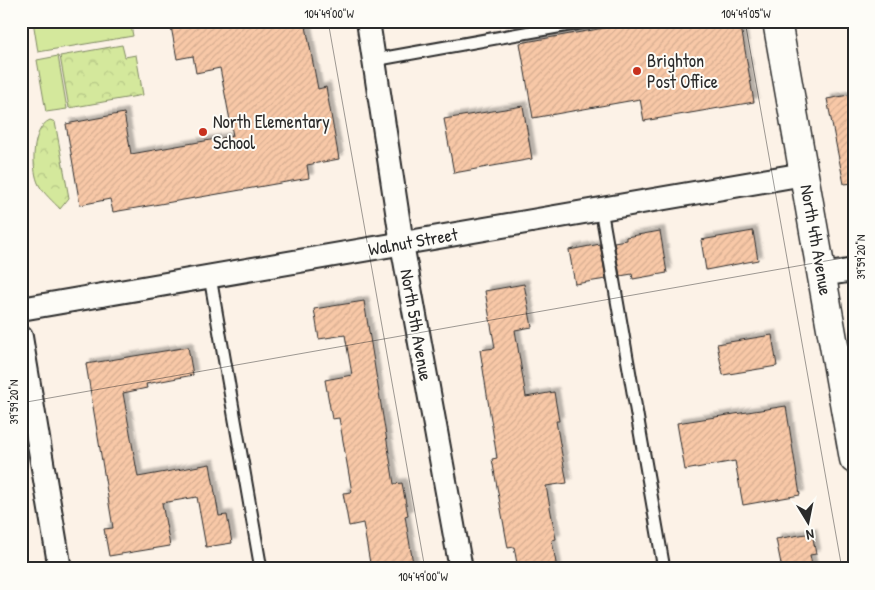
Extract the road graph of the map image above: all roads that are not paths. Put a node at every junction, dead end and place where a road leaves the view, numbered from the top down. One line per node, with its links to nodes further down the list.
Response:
1 (368, 21): 4 (street, North 5th Avenue)
2 (591, 21): 4 (lane)
3 (777, 21): 5 (street, North 4th Avenue)
4 (374, 60): 7 (street, North 5th Avenue)
5 (804, 174): 6 (street, Walnut Street); 9 (street, North 4th Avenue)
6 (601, 209): 7 (street, Walnut Street); 17 (lane)
7 (402, 244): 10 (street, Walnut Street); 16 (street, North 5th Avenue)
8 (854, 270): 9 (street)
9 (822, 275): 13 (street, North 4th Avenue)
10 (210, 277): 11 (street, Walnut Street); 15 (lane)
11 (21, 309)
12 (21, 336): 14 (street)
13 (854, 459)
14 (60, 569)
15 (261, 569)
16 (461, 569)
17 (664, 569)

